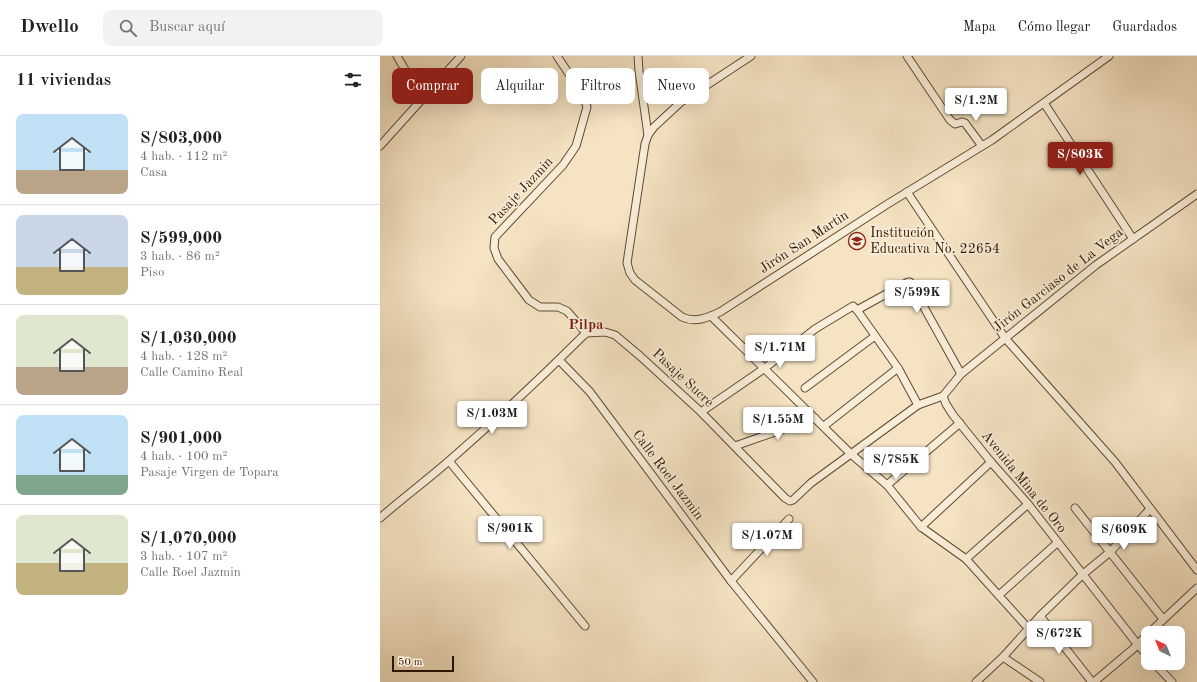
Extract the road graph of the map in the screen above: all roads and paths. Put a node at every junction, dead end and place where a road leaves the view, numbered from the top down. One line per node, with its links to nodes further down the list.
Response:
1 (397, 56): 8 (street)
2 (461, 56): 9 (street)
3 (557, 56): 20 (street, Pasaje Jazmin)
4 (638, 56): 12 (street)
5 (751, 56): 12 (street)
6 (907, 56): 14 (street)
7 (1109, 56): 10 (street, Jirón San Martin)
8 (404, 68)
9 (450, 68)
10 (1044, 103): 14 (street, Jirón San Martin); 17 (street)
11 (418, 104): 13 (street)
12 (648, 135): 19 (street, Jirón San Martin)
13 (380, 146)
14 (982, 146): 15 (street, Jirón San Martin)
15 (907, 192): 19 (street, Jirón San Martin); 22 (street)
16 (1197, 194): 17 (street, Jirón Garciaso de La Vega)
17 (1133, 239): 22 (street, Jirón Garciaso de La Vega)
18 (857, 310): 21 (street); 24 (street); 26 (street)
19 (711, 316): 24 (street)
20 (586, 333): 23 (street); 30 (street, Pasaje Sucre)
21 (875, 336): 25 (street); 27 (street)
22 (1006, 338): 26 (street, Jirón Garciaso de La Vega); 41 (street)
23 (559, 360): 36 (street); 50 (street, Calle Roel Jazmin)
24 (765, 368): 30 (street); 31 (street)
25 (898, 368): 29 (street); 33 (street)
26 (961, 374): 28 (street, Jirón Garciaso de La Vega)
27 (805, 388)
28 (943, 396): 29 (street, Pasaje Sucre); 32 (street, Avenida Mina de Oro)
29 (918, 405): 35 (street, Pasaje Sucre)
30 (701, 412): 34 (street, Pasaje Sucre)
31 (815, 418): 33 (street); 34 (street)
32 (960, 423): 37 (street, Avenida Mina de Oro); 38 (street)
33 (824, 426): 35 (street)
34 (735, 446): 35 (street, Pasaje Sucre)
35 (851, 454): 38 (street)
36 (449, 461): 42 (street); 55 (street)
37 (991, 462): 39 (street, Avenida Mina de Oro); 44 (street)
38 (887, 485): 44 (street)
39 (1028, 504): 45 (street, Avenida Mina de Oro); 47 (street)
40 (1075, 508): 46 (street)
41 (1150, 509): 46 (street); 48 (street)
42 (380, 518)
43 (789, 519): 50 (street)
44 (921, 527): 47 (street)
45 (1057, 543): 49 (street, Avenida Mina de Oro); 52 (street)
46 (1110, 552): 49 (street); 54 (street)
47 (966, 559): 52 (street)
48 (1197, 570)
49 (1082, 575): 53 (street); 59 (street, Avenida Mina de Oro)
50 (731, 581): 63 (street, Calle Roel Jazmin)
51 (1197, 588): 54 (street)
52 (999, 595): 57 (street)
53 (1040, 616): 57 (street); 66 (street)
54 (1163, 619): 56 (street)
55 (586, 626)
56 (1156, 626)
57 (1028, 628): 61 (street)
58 (1141, 642): 59 (street)
59 (1138, 645): 60 (street, Avenida Mina de Oro); 66 (street)
60 (1141, 648)
61 (1003, 657): 64 (street); 65 (street)
62 (1161, 670): 67 (street)
63 (813, 682)
64 (976, 682)
65 (1040, 682)
66 (1093, 682)
67 (1172, 682)

